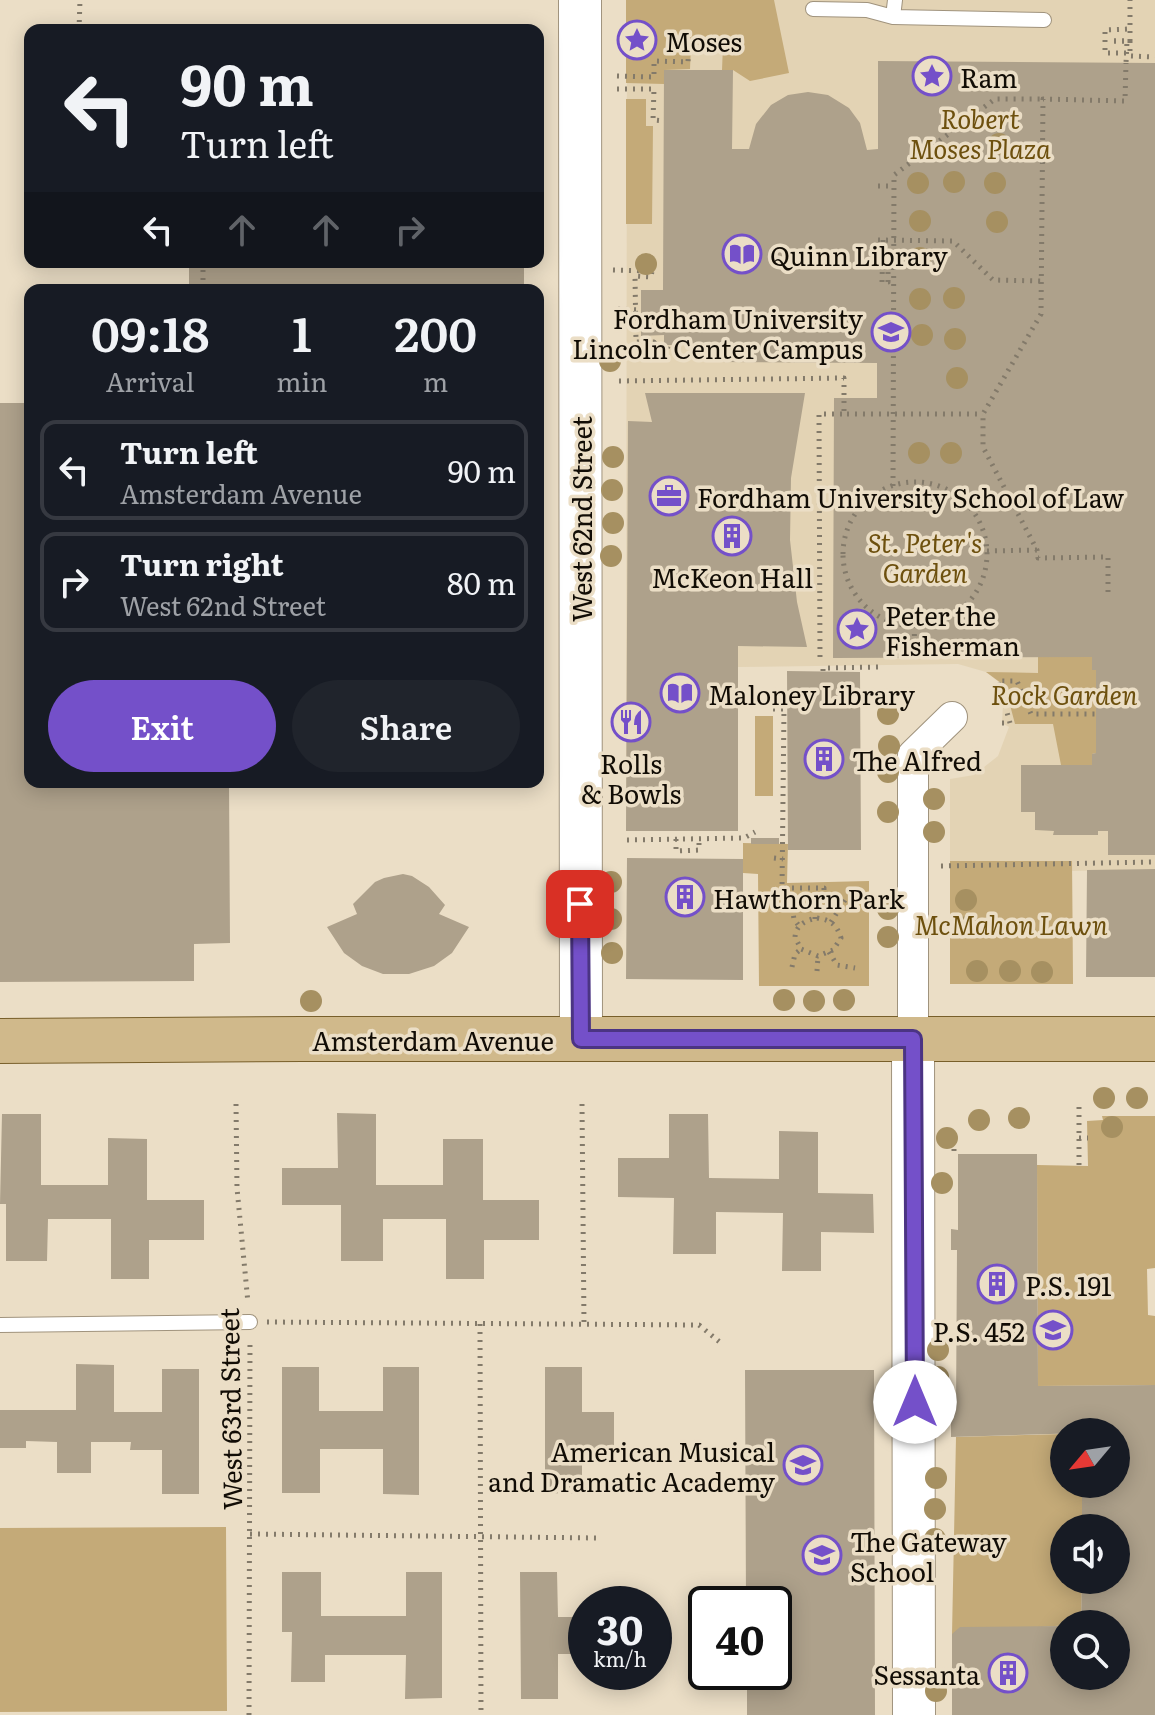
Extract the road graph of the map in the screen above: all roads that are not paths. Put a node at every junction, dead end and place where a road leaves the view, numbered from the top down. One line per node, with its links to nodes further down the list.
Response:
1 (580, 0): 7 (street, West 62nd Street)
2 (895, 0): 4 (lane)
3 (813, 9): 4 (lane)
4 (893, 17): 5 (lane)
5 (1044, 20)
6 (952, 717): 8 (street)
7 (581, 1039): 8 (main road, Amsterdam Avenue); 10 (main road, Amsterdam Avenue)
8 (913, 1039): 9 (main road, Amsterdam Avenue); 13 (street)
9 (1155, 1039)
10 (0, 1041)
11 (250, 1322): 12 (lane)
12 (0, 1325)
13 (914, 1715)

